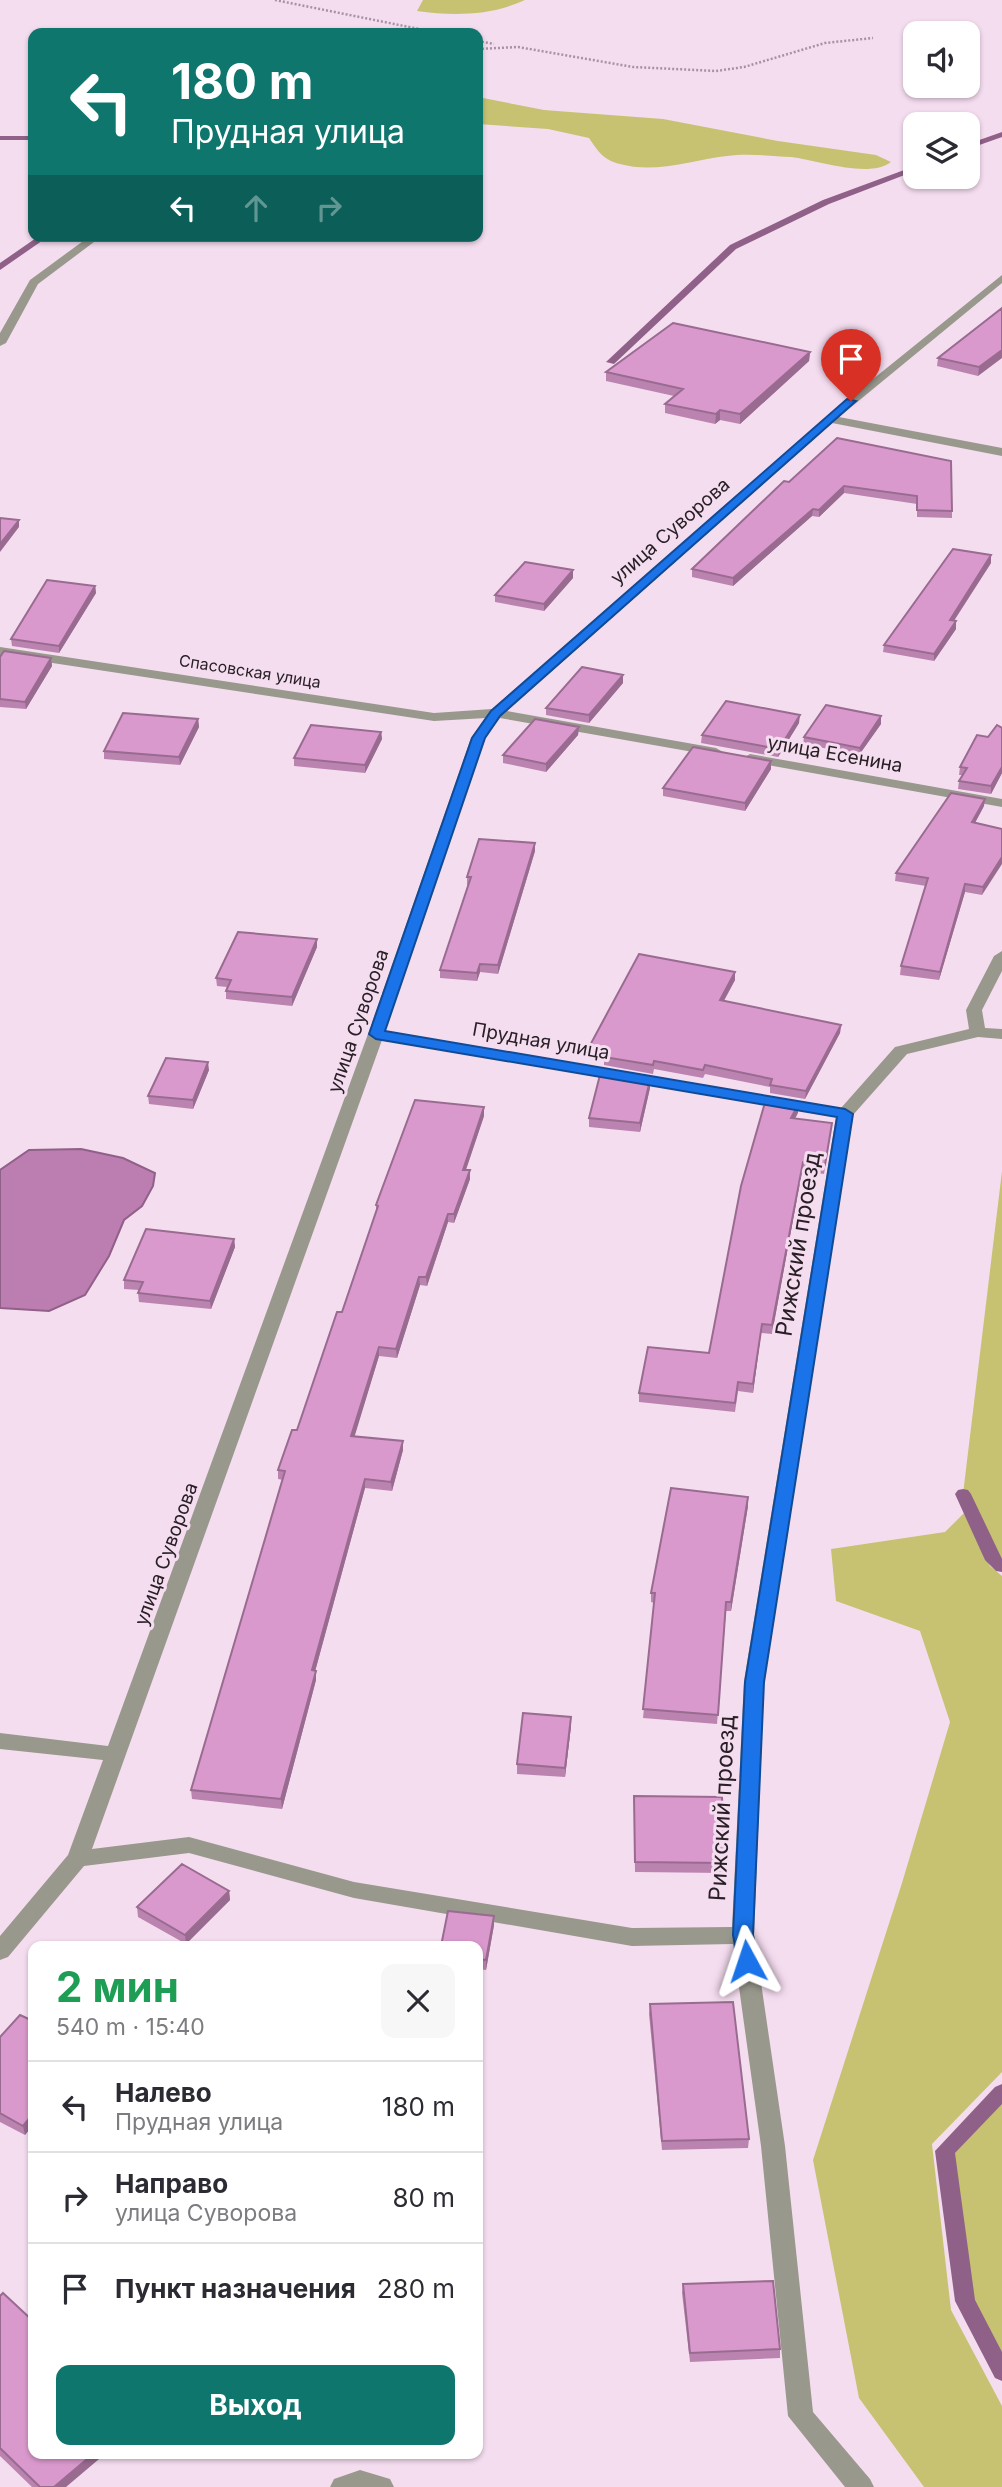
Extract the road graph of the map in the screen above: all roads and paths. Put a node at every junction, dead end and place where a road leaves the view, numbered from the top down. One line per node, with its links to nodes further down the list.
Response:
1 (275, 0): 2 (path)
2 (414, 28)
3 (873, 38): 5 (path)
4 (483, 42): 5 (path)
5 (497, 45): 6 (path)
6 (483, 48)
7 (89, 242): 9 (street)
8 (1002, 278): 10 (street, улица Суворова)
9 (0, 343)
10 (830, 419): 11 (street); 13 (street, улица Суворова)
11 (1002, 452)
12 (0, 651): 13 (street, Спасовская улица)
13 (496, 713): 14 (street, улица Есенина); 17 (street, улица Суворова)
14 (1002, 803)
15 (1002, 956): 16 (street)
16 (978, 1032): 18 (street); 19 (street)
17 (376, 1034): 19 (street, Прудная улица); 21 (street, улица Суворова)
18 (1002, 1034)
19 (845, 1114): 23 (street, Рижский проезд)
20 (0, 1741): 21 (street)
21 (116, 1754): 22 (street, улица Суворова)
22 (78, 1859): 23 (street); 24 (street, улица Суворова)
23 (743, 1935): 27 (street, Рижский проезд)
24 (0, 1951)
25 (343, 2487): 26 (street)
26 (381, 2487)
27 (861, 2487)

